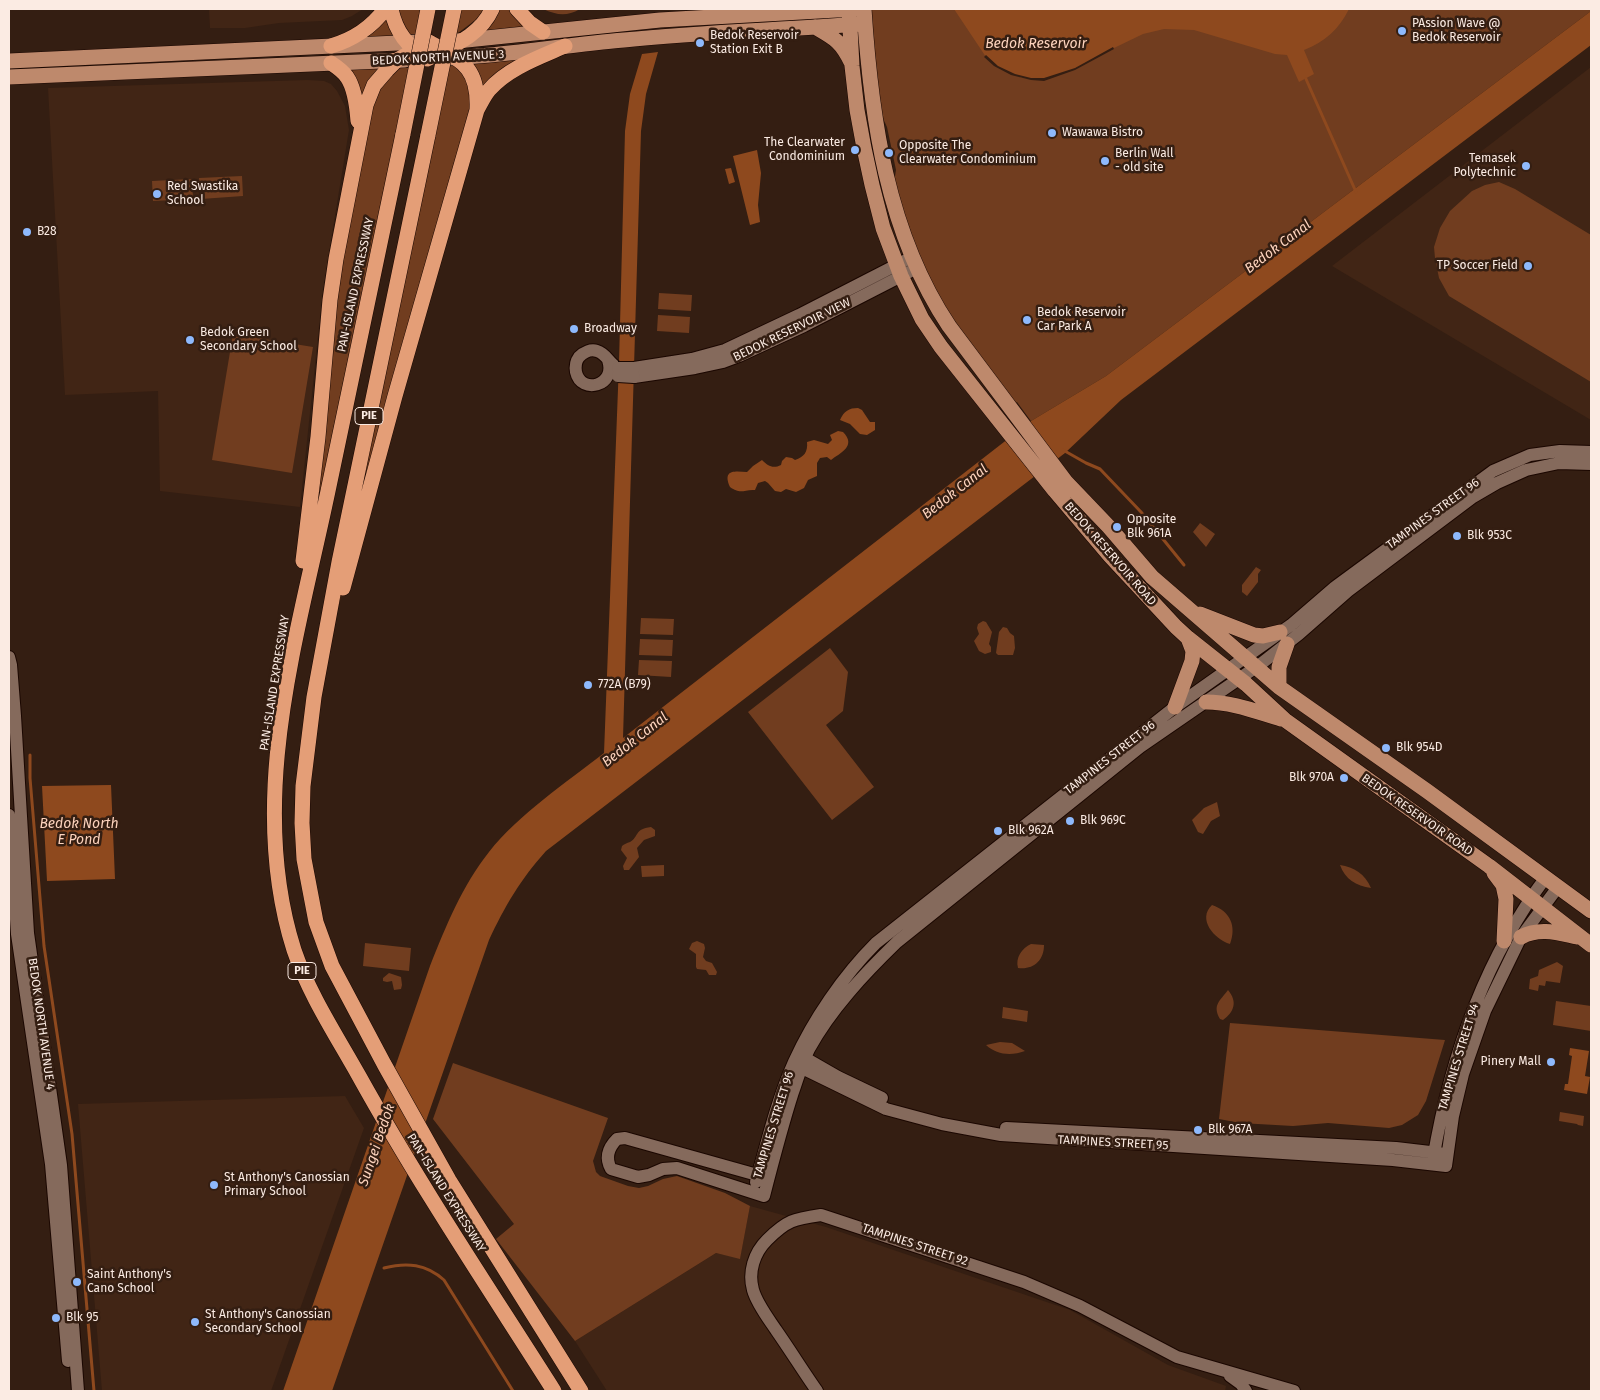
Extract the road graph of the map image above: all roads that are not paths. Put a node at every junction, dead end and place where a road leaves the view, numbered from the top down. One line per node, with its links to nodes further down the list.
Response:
1 (384, 9): 16 (highway)
2 (391, 9): 18 (highway)
3 (428, 9): 35 (highway, PAN-ISLAND EXPRESSWAY / PIE, bridge)
4 (454, 9): 43 (highway, PAN-ISLAND EXPRESSWAY / PIE, bridge)
5 (492, 9): 14 (highway)
6 (517, 9): 13 (highway)
7 (849, 9): 8 (main road, BEDOK NORTH AVENUE 3); 9 (main road, BEDOK NORTH AVENUE 3); 11 (main road, BEDOK RESERVOIR ROAD)
8 (854, 9)
9 (808, 10): 13 (main road, BEDOK NORTH AVENUE 3)
10 (865, 16): 11 (main road, BEDOK NORTH AVENUE 3); 28 (main road, BEDOK RESERVOIR ROAD)
11 (850, 24): 12 (main road, BEDOK NORTH AVENUE 3); 24 (main road, BEDOK RESERVOIR ROAD)
12 (815, 27): 17 (main road, BEDOK NORTH AVENUE 3); 24 (main road)
13 (543, 32): 14 (main road, BEDOK NORTH AVENUE 3)
14 (463, 40): 15 (main road, BEDOK NORTH AVENUE 3); 19 (highway)
15 (428, 42): 18 (main road, BEDOK NORTH AVENUE 3); 19 (highway)
16 (331, 46): 18 (main road, BEDOK NORTH AVENUE 3); 22 (main road, BEDOK NORTH AVENUE 3)
17 (566, 46): 19 (main road, BEDOK NORTH AVENUE 3); 26 (highway)
18 (410, 47): 20 (highway); 21 (highway)
19 (450, 54): 20 (main road, BEDOK NORTH AVENUE 3); 26 (highway)
20 (427, 59): 21 (main road, BEDOK NORTH AVENUE 3)
21 (396, 60): 23 (main road, BEDOK NORTH AVENUE 3); 27 (highway)
22 (9, 61)
23 (331, 63): 25 (main road, BEDOK NORTH AVENUE 3); 27 (highway)
24 (852, 66): 29 (main road, BEDOK RESERVOIR ROAD)
25 (9, 76)
26 (477, 110): 43 (highway)
27 (359, 135): 35 (highway)
28 (914, 262): 29 (street, BEDOK RESERVOIR VIEW); 34 (main road, BEDOK RESERVOIR ROAD)
29 (899, 270): 30 (street, BEDOK RESERVOIR VIEW, bridge); 34 (main road, BEDOK RESERVOIR ROAD)
30 (615, 368): 31 (street, BEDOK RESERVOIR VIEW); 31 (street); 31 (street, BEDOK RESERVOIR VIEW)
31 (604, 382)
32 (1591, 452): 38 (street, TAMPINES STREET 96)
33 (1591, 464): 38 (street, TAMPINES STREET 96)
34 (1060, 487): 36 (main road, BEDOK RESERVOIR ROAD); 37 (main road, BEDOK RESERVOIR ROAD)
35 (307, 582): 64 (highway, PAN-ISLAND EXPRESSWAY / PIE)
36 (1191, 611): 38 (main road); 40 (main road, BEDOK RESERVOIR ROAD)
37 (1188, 638): 41 (main road, BEDOK RESERVOIR ROAD); 45 (main road)
38 (1284, 638): 40 (street, TAMPINES STREET 96); 42 (main road)
39 (9, 656): 53 (street, BEDOK NORTH AVENUE 4)
40 (1250, 663): 41 (street, TAMPINES STREET 96); 42 (main road, BEDOK RESERVOIR ROAD)
41 (1233, 674): 44 (street, TAMPINES STREET 96); 45 (street, TAMPINES STREET 96); 46 (main road, BEDOK RESERVOIR ROAD)
42 (1279, 687): 49 (main road, BEDOK RESERVOIR ROAD)
43 (314, 697): 65 (highway, PAN-ISLAND EXPRESSWAY / PIE)
44 (1206, 702): 46 (main road); 57 (street, TAMPINES STREET 96)
45 (1175, 707): 57 (street, TAMPINES STREET 96)
46 (1285, 720): 48 (main road, BEDOK RESERVOIR ROAD)
47 (9, 815): 53 (street, BEDOK NORTH AVENUE 4)
48 (1490, 866): 51 (main road, BEDOK RESERVOIR ROAD); 55 (main road)
49 (1546, 877): 50 (main road, BEDOK RESERVOIR ROAD); 51 (street, TAMPINES STREET 94)
50 (1558, 887): 51 (street, TAMPINES STREET 94); 52 (main road, BEDOK RESERVOIR ROAD)
51 (1537, 902): 54 (street, TAMPINES STREET 94); 55 (street, TAMPINES STREET 94); 56 (main road, BEDOK RESERVOIR ROAD)
52 (1591, 911)
53 (18, 930): 62 (street, BEDOK NORTH AVENUE 4); 63 (street, BEDOK NORTH AVENUE 4)
54 (1521, 937): 56 (main road); 59 (street, TAMPINES STREET 94)
55 (1504, 941): 58 (street, TAMPINES STREET 94)
56 (1585, 941)
57 (799, 1061): 58 (street, TAMPINES STREET 95); 60 (street, TAMPINES STREET 96)
58 (1433, 1159): 59 (street, TAMPINES STREET 95)
59 (1446, 1160)
60 (763, 1176): 60 (street, TAMPINES STREET 96)
61 (1224, 1372): 66 (street, TAMPINES STREET 92); 67 (street, TAMPINES STREET 92); 68 (street, TAMPINES STREET 92)
62 (70, 1391)
63 (78, 1391)
64 (554, 1391)
65 (581, 1391)
66 (817, 1391)
67 (1246, 1391)
68 (1294, 1391)

